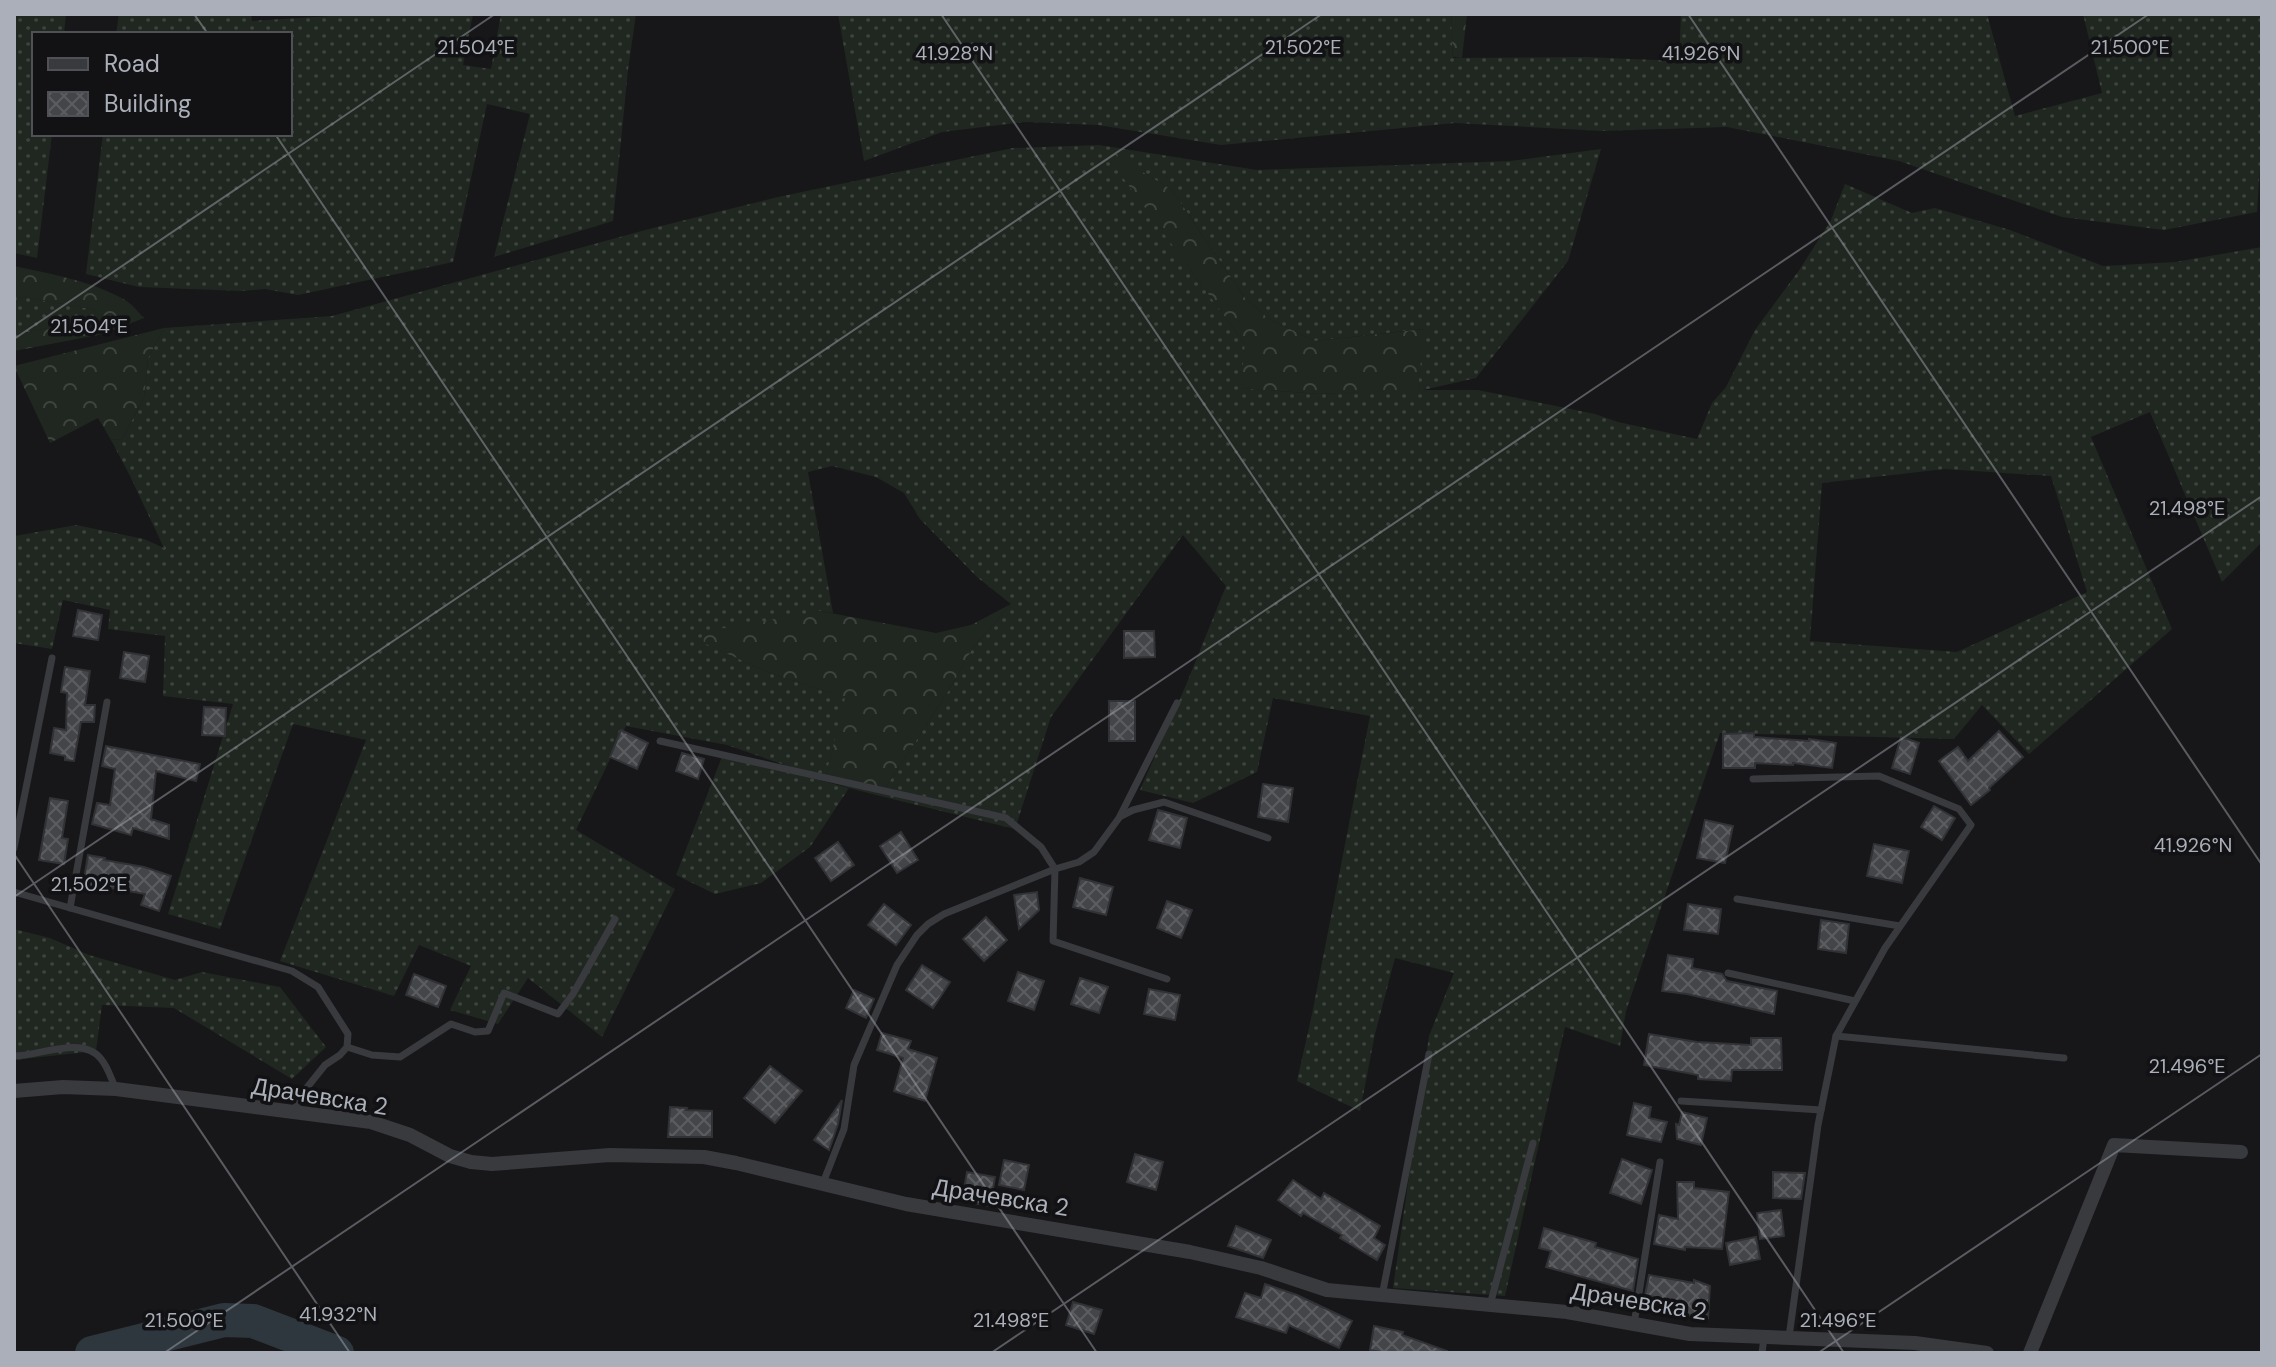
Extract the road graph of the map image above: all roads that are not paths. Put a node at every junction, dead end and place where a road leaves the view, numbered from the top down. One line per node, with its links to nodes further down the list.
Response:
1 (52, 658): 8 (lane)
2 (107, 702): 12 (lane)
3 (1177, 703): 6 (lane)
4 (660, 741): 9 (lane)
5 (1753, 779): 14 (lane)
6 (1119, 818): 7 (lane); 9 (lane)
7 (1268, 838)
8 (14, 848)
9 (1055, 869): 16 (lane); 31 (lane)
10 (14, 892): 12 (lane)
11 (1737, 899): 14 (lane)
12 (70, 908): 19 (lane)
13 (615, 919): 19 (lane)
14 (1900, 926): 17 (lane)
15 (1728, 973): 17 (lane)
16 (1167, 979)
17 (1855, 1001): 18 (lane)
18 (1836, 1036): 22 (lane); 26 (lane)
19 (347, 1047): 27 (lane)
20 (1429, 1054): 32 (lane)
21 (14, 1056): 23 (lane)
22 (2064, 1058)
23 (116, 1089): 24 (street, Драчевска 2); 27 (street, Драчевска 2)
24 (14, 1091)
25 (1681, 1101): 26 (lane)
26 (1821, 1110): 35 (lane)
27 (293, 1112): 31 (street, Драчевска 2)
28 (1533, 1143): 33 (lane)
29 (2241, 1152): 38 (street)
30 (1660, 1162): 34 (lane)
31 (822, 1185): 32 (street, Драчевска 2)
32 (1382, 1296): 33 (street, Драчевска 2)
33 (1490, 1305): 34 (street, Драчевска 2)
34 (1634, 1324): 36 (street, Драчевска 2)
35 (1789, 1339): 36 (street, Драчевска 2); 37 (street, Драчевска 2)
36 (1763, 1345)
37 (1987, 1353)
38 (2030, 1353)

